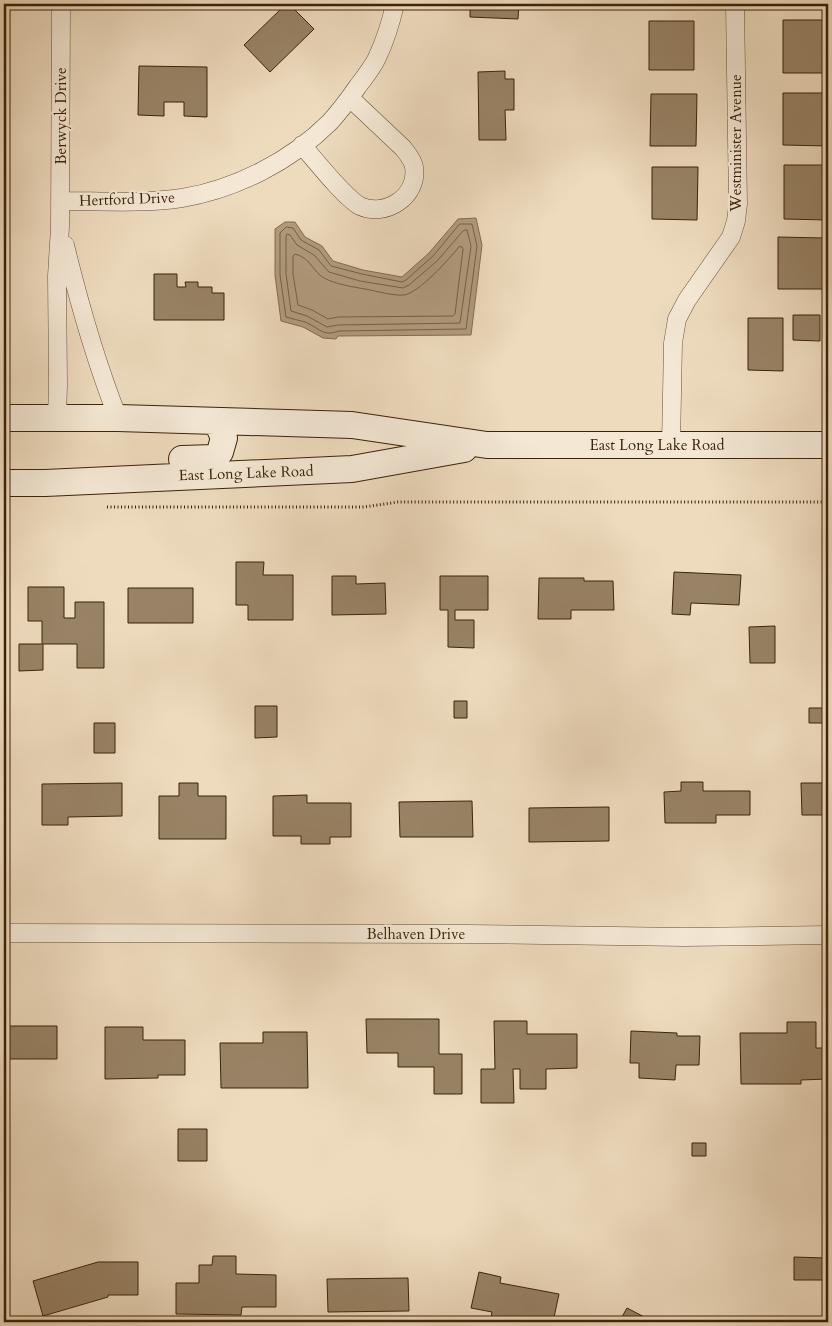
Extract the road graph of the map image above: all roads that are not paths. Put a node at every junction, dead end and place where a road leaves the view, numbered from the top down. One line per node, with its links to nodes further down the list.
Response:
1 (61, 4): 6 (street, Berwyck Drive)
2 (395, 4): 4 (street, Hertford Drive)
3 (735, 4): 13 (street, Westminister Avenue)
4 (350, 98): 5 (street, Hertford Drive); 5 (street)
5 (302, 145): 6 (street, Hertford Drive)
6 (60, 201): 7 (street, Berwyck Drive)
7 (60, 227): 8 (street, Berwyck Drive); 10 (street, Berwyck Drive)
8 (57, 417): 9 (main road, East Long Lake Road); 10 (main road, East Long Lake Road)
9 (4, 418)
10 (118, 418): 11 (main road, East Long Lake Road)
11 (216, 422): 12 (main road, East Long Lake Road); 15 (main road)
12 (487, 444): 13 (main road, East Long Lake Road); 15 (main road, East Long Lake Road)
13 (671, 444): 14 (main road, East Long Lake Road)
14 (828, 445)
15 (14, 483)
16 (4, 933): 17 (street, Belhaven Drive)
17 (828, 935)

